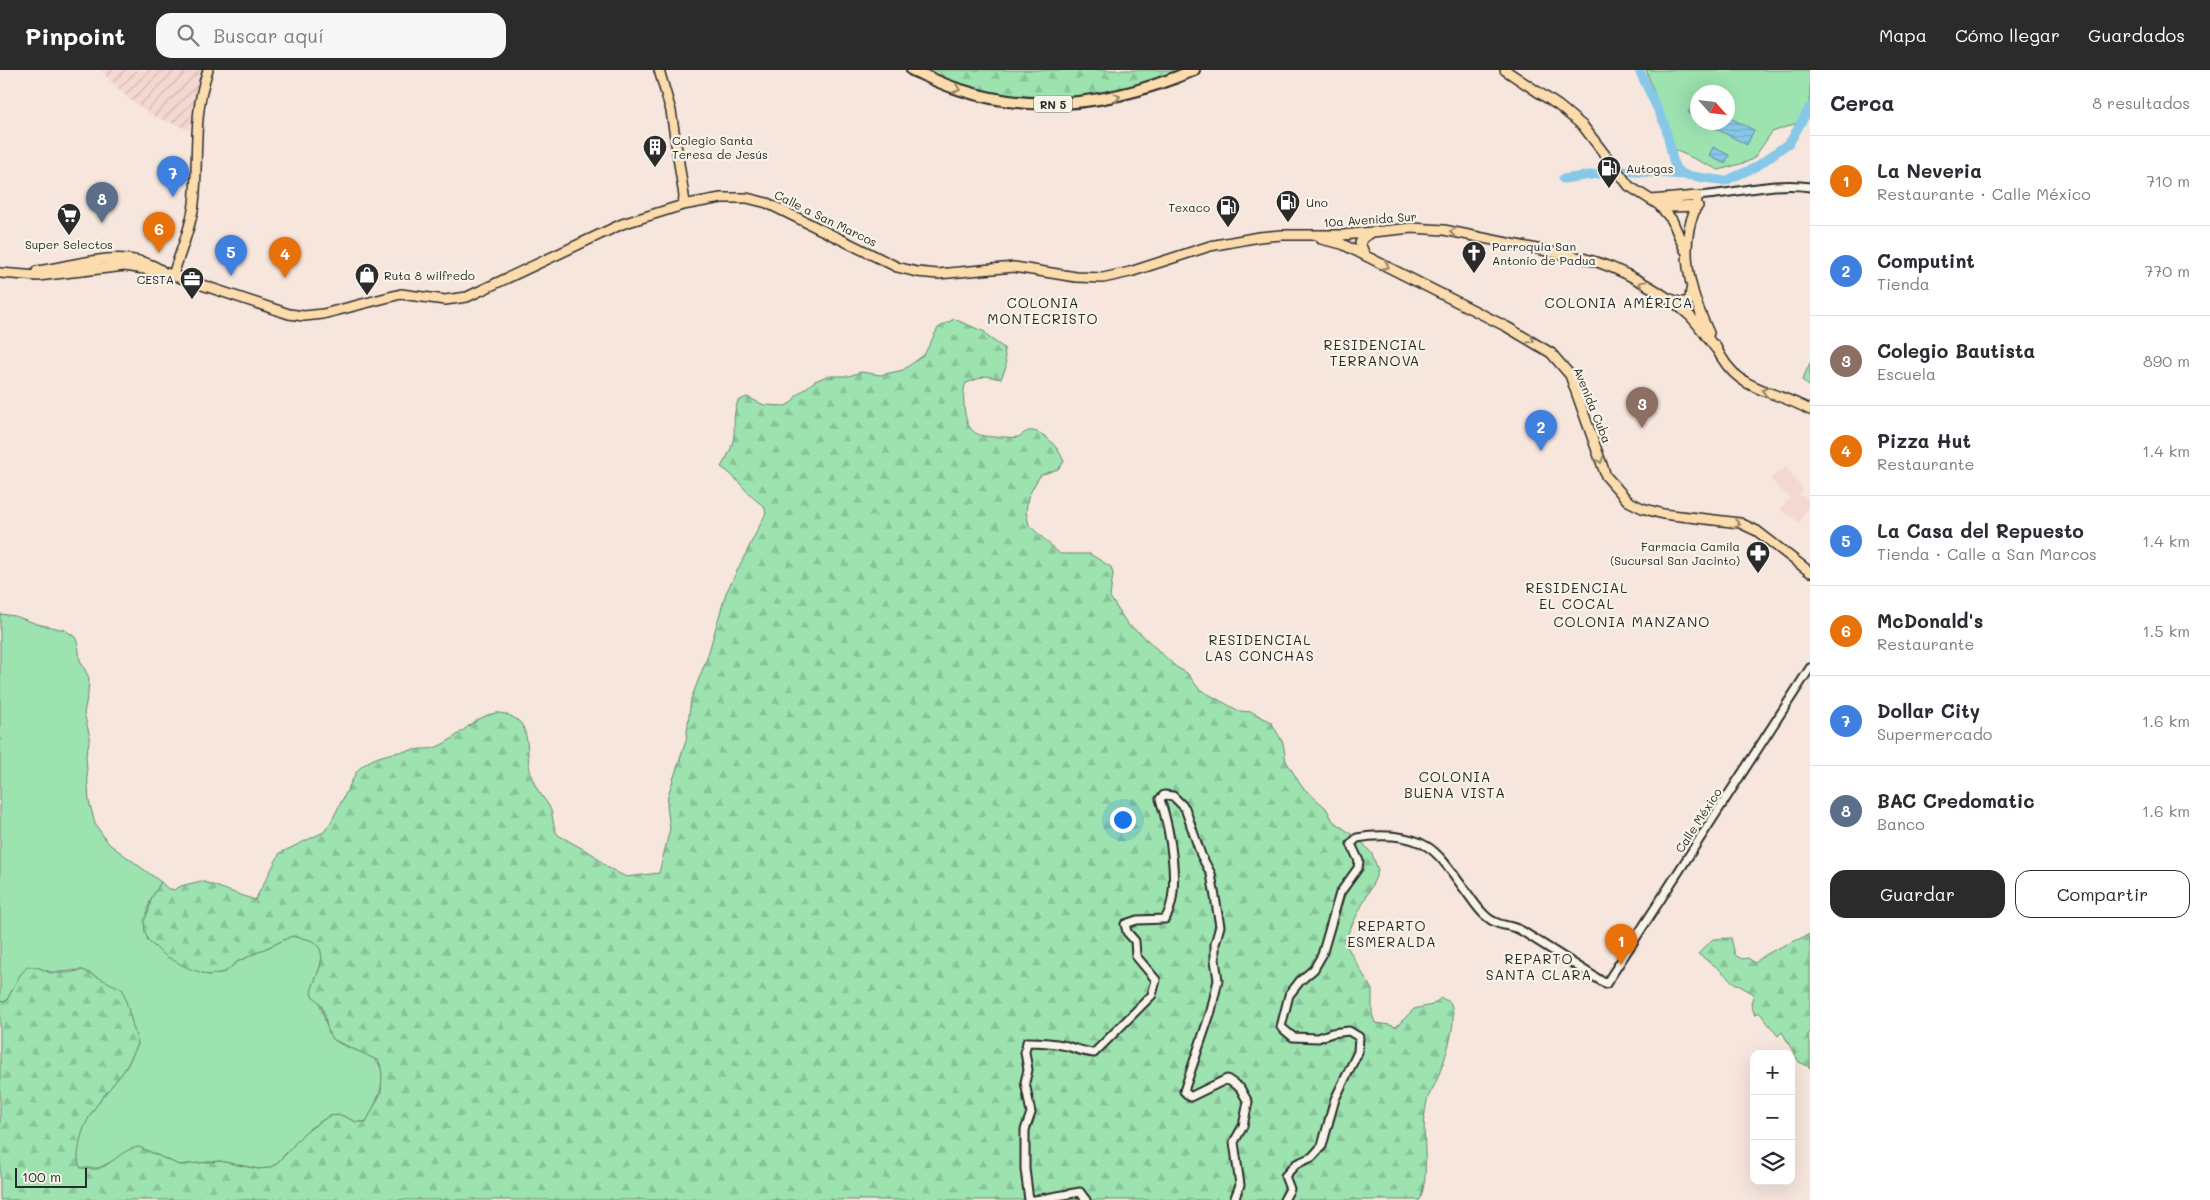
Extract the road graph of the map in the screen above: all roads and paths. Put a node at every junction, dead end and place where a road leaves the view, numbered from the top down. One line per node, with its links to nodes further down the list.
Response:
1 (208, 70): 20 (main road)
2 (659, 70): 9 (main road)
3 (912, 70): 4 (highway, RN 5, one-way to 4)
4 (1194, 70)
5 (1504, 70): 8 (main road)
6 (1810, 187): 7 (street)
7 (1698, 201): 8 (main road); 13 (main road)
8 (1655, 202): 13 (main road)
9 (683, 205): 11 (main road, Calle a San Marcos); 20 (main road, Calle a San Marcos)
10 (1372, 233): 11 (main road, 10a Avenida Sur); 12 (main road); 22 (main road, 10a Avenida Sur, one-way to 10)
11 (1309, 236): 12 (main road, Avenida Cuba)
12 (1365, 255): 25 (main road, Avenida Cuba, one-way to 25)
13 (1687, 255): 21 (main road)
14 (0, 268): 16 (main road)
15 (74, 268): 16 (main road); 17 (main road); 17 (main road); 19 (main road)
16 (38, 271): 19 (main road)
17 (163, 272): 20 (main road, Calle a San Marcos)
18 (0, 273): 19 (main road)
19 (61, 274)
20 (173, 275)
21 (1692, 287): 22 (main road, 10a Avenida Sur); 23 (main road, 10a Avenida Sur)
22 (1661, 294): 23 (main road, 10a Avenida Sur)
23 (1717, 350): 24 (main road, 10a Avenida Sur, one-way to 23)
24 (1810, 410)
25 (1810, 572)
26 (1810, 668): 31 (street, Calle México)
27 (1029, 1200): 30 (street)
28 (1035, 1200): 29 (street)
29 (1086, 1200)
30 (1234, 1200)
31 (1284, 1200)

